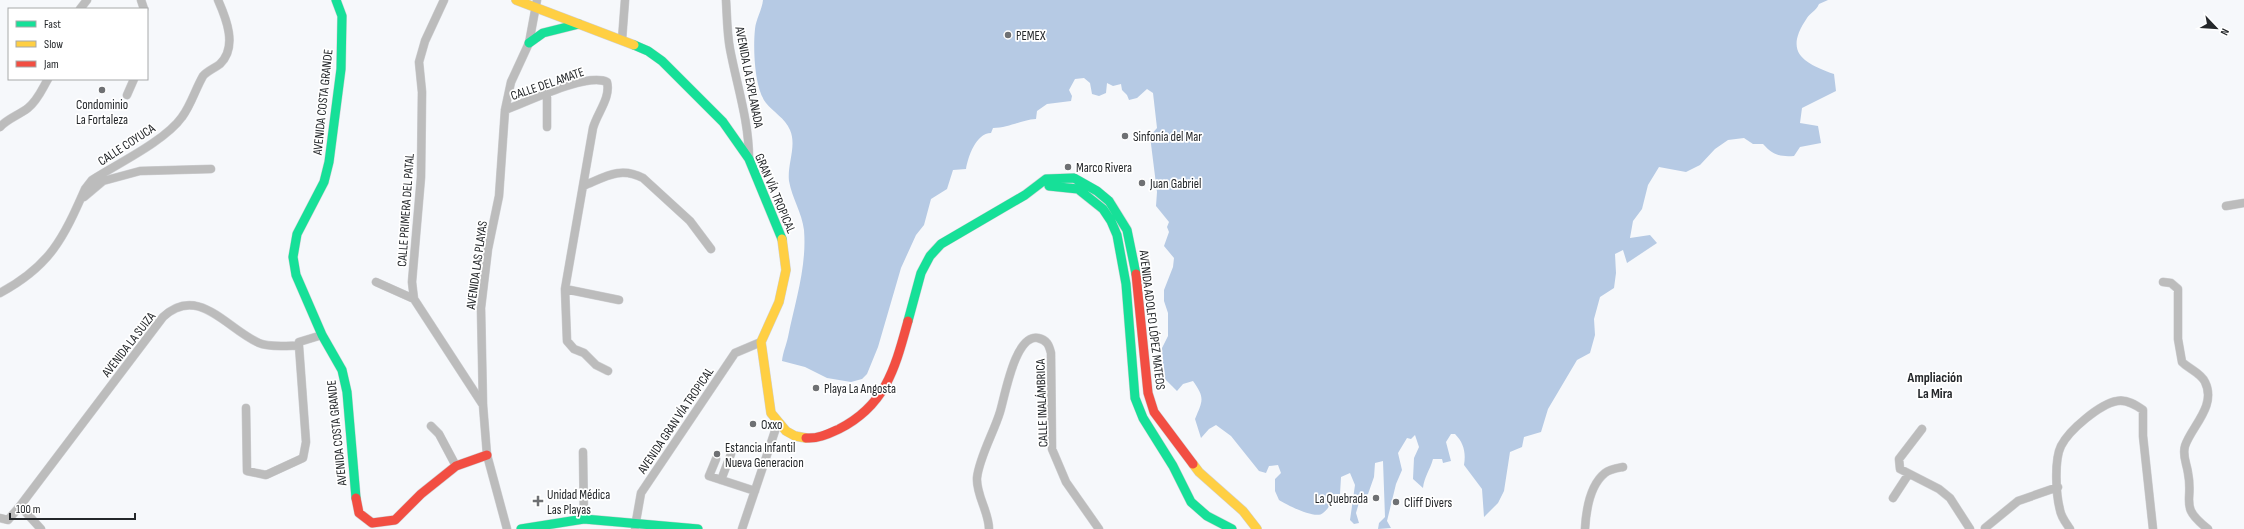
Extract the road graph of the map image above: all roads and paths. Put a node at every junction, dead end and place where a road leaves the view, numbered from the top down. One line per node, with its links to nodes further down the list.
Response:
1 (87, 0): 9 (street)
2 (218, 0): 24 (street, CALLE COYUCA)
3 (336, 0): 34 (main road, AVENIDA COSTA GRANDE)
4 (444, 0): 32 (street, CALLE PRIMERA DEL PATAL)
5 (516, 0): 8 (main road, GRAN VÍA TROPICAL)
6 (625, 0): 11 (street)
7 (726, 0): 20 (street, AVENIDA LA EXPLANADA)
8 (536, 3): 10 (main road, GRAN VÍA TROPICAL); 12 (street, AVENIDA LAS PLAYAS)
9 (81, 8)
10 (579, 24): 11 (main road, GRAN VÍA TROPICAL); 12 (main road)
11 (622, 40): 20 (main road, GRAN VÍA TROPICAL)
12 (529, 43): 17 (street, AVENIDA LAS PLAYAS)
13 (47, 80): 19 (street)
14 (134, 80): 16 (street)
15 (547, 94): 17 (street, CALLE DEL AMATE); 18 (street); 22 (street, CALLE DEL AMATE)
16 (127, 95)
17 (505, 110): 38 (street, AVENIDA LAS PLAYAS)
18 (547, 127)
19 (0, 128)
20 (750, 159): 35 (main road, GRAN VÍA TROPICAL)
21 (211, 169): 24 (street)
22 (583, 186): 27 (street); 30 (street, CALLE DEL AMATE)
23 (1025, 195): 40 (main road, AVENIDA ADOLFO LÓPEZ MATEOS); 66 (main road, AVENIDA ADOLFO LÓPEZ MATEOS); 67 (main road, AVENIDA ADOLFO LÓPEZ MATEOS)
24 (80, 201): 31 (street, CALLE COYUCA)
25 (2244, 204): 26 (street)
26 (2226, 206)
27 (711, 249)
28 (376, 282): 32 (street)
29 (2163, 282): 73 (street)
30 (565, 289): 33 (street); 37 (street, CALLE DEL AMATE)
31 (0, 293)
32 (414, 300): 38 (street, CALLE PRIMERA DEL PATAL)
33 (619, 300)
34 (322, 335): 36 (street); 47 (main road, AVENIDA COSTA GRANDE)
35 (761, 342): 40 (main road); 57 (street, AVENIDA GRAN VÍA TROPICAL)
36 (299, 346): 39 (street); 54 (street, AVENIDA LA SUIZA)
37 (608, 372)
38 (483, 405): 45 (street, AVENIDA LAS PLAYAS)
39 (246, 408)
40 (778, 422): 52 (street)
41 (431, 426): 47 (street)
42 (1922, 429): 49 (street)
43 (583, 452): 56 (street)
44 (731, 454): 50 (street)
45 (487, 455): 47 (main road, AVENIDA COSTA GRANDE); 60 (street, AVENIDA LAS PLAYAS)
46 (716, 459): 50 (street)
47 (456, 466)
48 (1623, 467): 68 (street)
49 (1908, 475): 53 (street); 69 (street)
50 (721, 480): 52 (street)
51 (2058, 487): 70 (street); 71 (street); 72 (street)
52 (755, 491): 63 (street)
53 (1893, 498)
54 (20, 506): 55 (street, AVENIDA LA SUIZA); 59 (street)
55 (4, 519): 58 (street)
56 (584, 519): 57 (main road); 61 (main road)
57 (635, 527): 62 (main road)
58 (11, 529)
59 (41, 529)
60 (507, 529)
61 (521, 529)
62 (698, 529)
63 (742, 529)
64 (989, 529): 65 (street, CALLE INALÁMBRICA)
65 (1099, 529)
66 (1232, 529)
67 (1257, 529)
68 (1585, 529)
69 (1970, 529)
70 (1986, 529)
71 (2070, 529)
72 (2153, 529)
73 (2208, 529)

